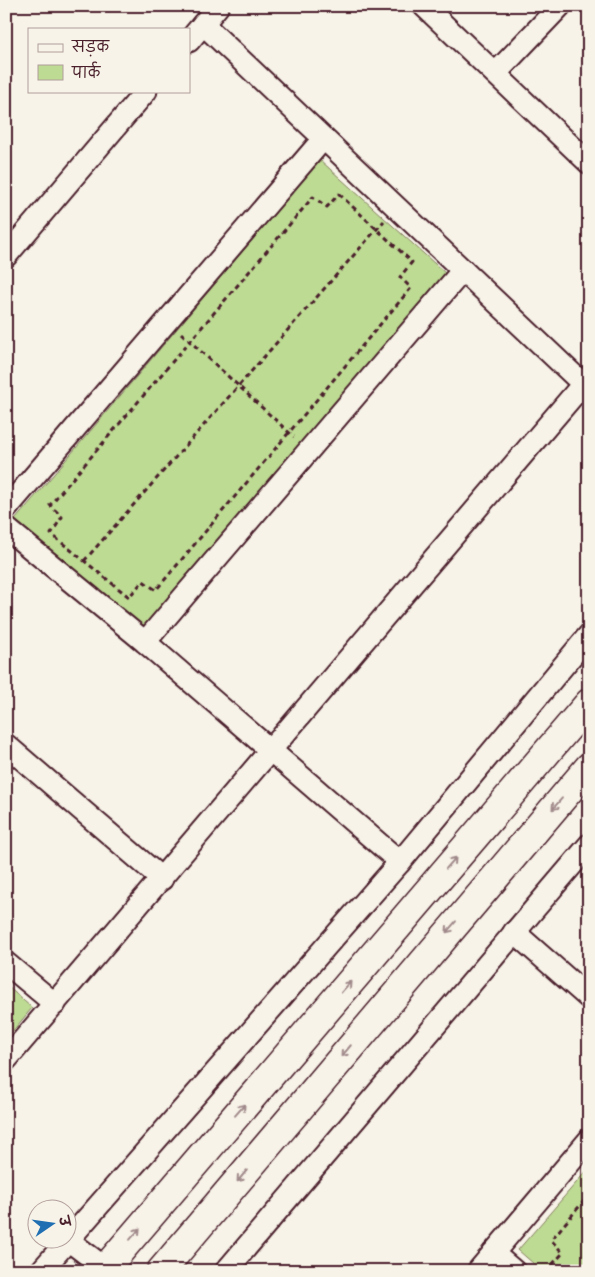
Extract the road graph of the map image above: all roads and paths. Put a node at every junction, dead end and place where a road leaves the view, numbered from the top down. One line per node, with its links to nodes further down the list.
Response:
1 (218, 6): 4 (street)
2 (424, 6): 6 (street)
3 (560, 6): 6 (street)
4 (203, 24): 5 (street); 8 (street)
5 (190, 40)
6 (496, 73): 9 (street)
7 (145, 92): 12 (street)
8 (323, 139): 10 (street); 14 (street)
9 (589, 163)
10 (396, 207): 11 (path); 13 (street)
11 (377, 229): 15 (path); 17 (path); 18 (path)
12 (6, 256)
13 (463, 270): 16 (street); 19 (street)
14 (168, 321): 15 (path); 20 (street)
15 (190, 341): 17 (path); 22 (path)
16 (586, 381): 28 (street)
17 (239, 386): 18 (path); 22 (path)
18 (289, 432): 19 (path); 22 (path)
19 (309, 450): 25 (street)
20 (6, 509)
21 (6, 528): 23 (street)
22 (84, 561): 23 (path)
23 (69, 579): 25 (street)
24 (589, 635): 31 (street)
25 (145, 642): 28 (street)
26 (589, 703): 44 (street, one-way to 26)
27 (6, 745): 32 (street)
28 (270, 752): 31 (street); 32 (street)
29 (589, 767): 46 (street, one-way to 46)
30 (589, 845): 33 (street)
31 (400, 862): 40 (street)
32 (162, 879): 36 (street)
33 (514, 932): 35 (street); 47 (street)
34 (6, 963): 36 (street)
35 (589, 998)
36 (55, 1004): 37 (street)
37 (6, 1060)
38 (589, 1140): 43 (street)
39 (589, 1195): 50 (path)
40 (78, 1229)
41 (78, 1248): 44 (street)
42 (60, 1250): 45 (street)
43 (493, 1253): 48 (street); 49 (street)
44 (104, 1269)
45 (42, 1271)
46 (162, 1271)
47 (226, 1271)
48 (478, 1271)
49 (514, 1271)
50 (552, 1271)

